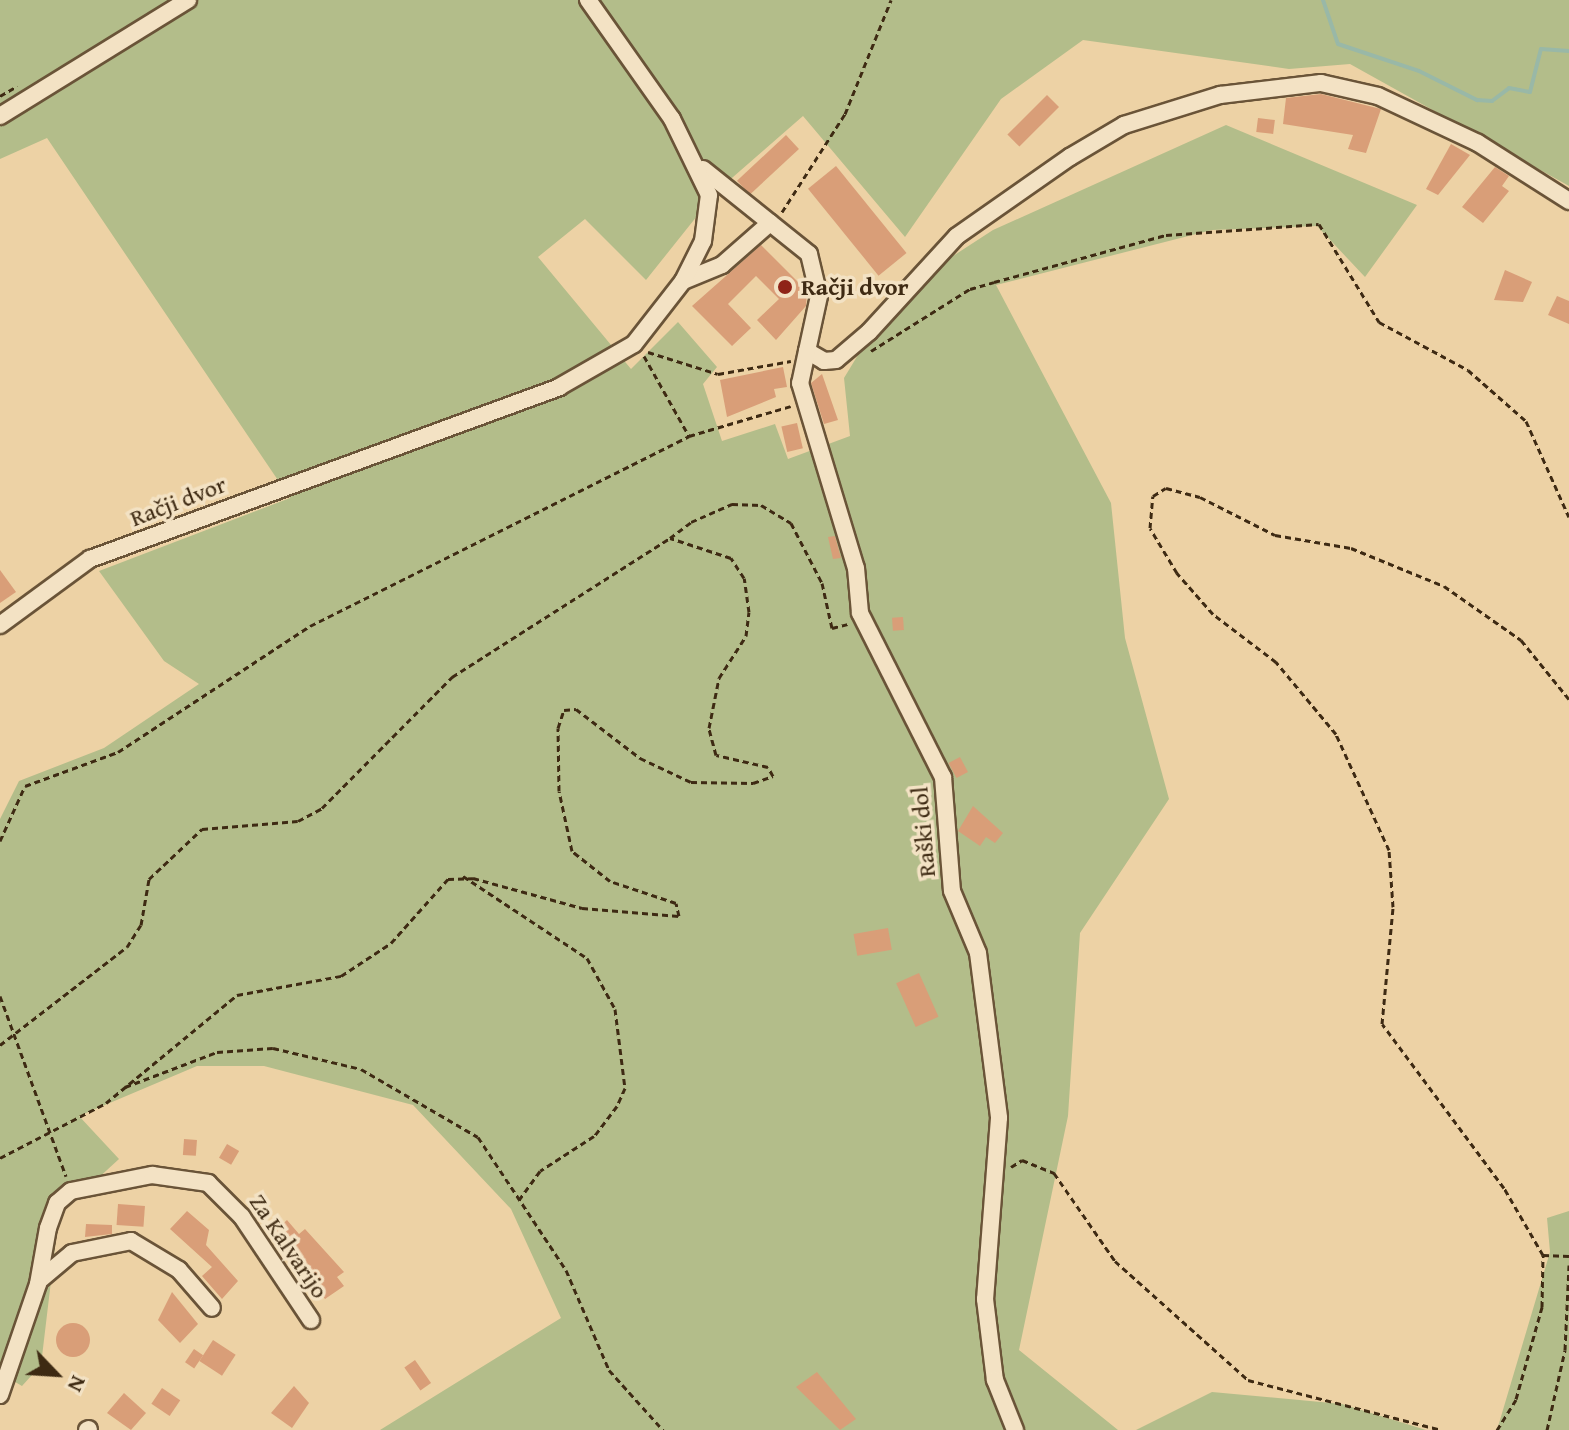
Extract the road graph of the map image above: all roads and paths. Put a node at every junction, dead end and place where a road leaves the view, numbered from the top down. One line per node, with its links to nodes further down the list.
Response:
1 (188, 0): 4 (street)
2 (588, 0): 5 (street, Račji dvor)
3 (891, 0): 7 (path)
4 (0, 116)
5 (703, 169): 7 (street, Raški dol); 8 (street, Račji dvor)
6 (1569, 201): 11 (street)
7 (770, 223): 8 (street); 11 (street, Raški dol)
8 (683, 281): 9 (street, Račji dvor)
9 (634, 344): 11 (path); 13 (path); 17 (street, Račji dvor)
10 (862, 355): 14 (path)
11 (804, 356): 12 (street, Raški dol)
12 (806, 401): 13 (path); 16 (street, Raški dol)
13 (689, 436): 19 (path)
14 (1569, 517)
15 (670, 538): 16 (path); 20 (path); 22 (path)
16 (860, 613): 27 (street, Raški dol)
17 (0, 625)
18 (1569, 699): 30 (path)
19 (0, 841)
20 (463, 876): 24 (path); 29 (path)
21 (0, 996): 22 (path)
22 (17, 1036): 23 (path); 25 (path)
23 (0, 1045)
24 (125, 1087): 25 (path); 29 (path)
25 (50, 1132): 26 (path); 28 (path)
26 (0, 1158)
27 (997, 1170): 38 (street, Raški dol); 39 (path)
28 (71, 1191): 33 (street); 35 (street, Za Kalvarijo)
29 (519, 1200): 37 (path)
30 (1543, 1255): 31 (path); 40 (path)
31 (1569, 1256)
32 (1569, 1265): 41 (path)
33 (38, 1284): 34 (street); 36 (street)
34 (212, 1308)
35 (311, 1320)
36 (0, 1395)
37 (663, 1430)
38 (1015, 1430)
39 (1442, 1430)
40 (1497, 1430)
41 (1547, 1430)

